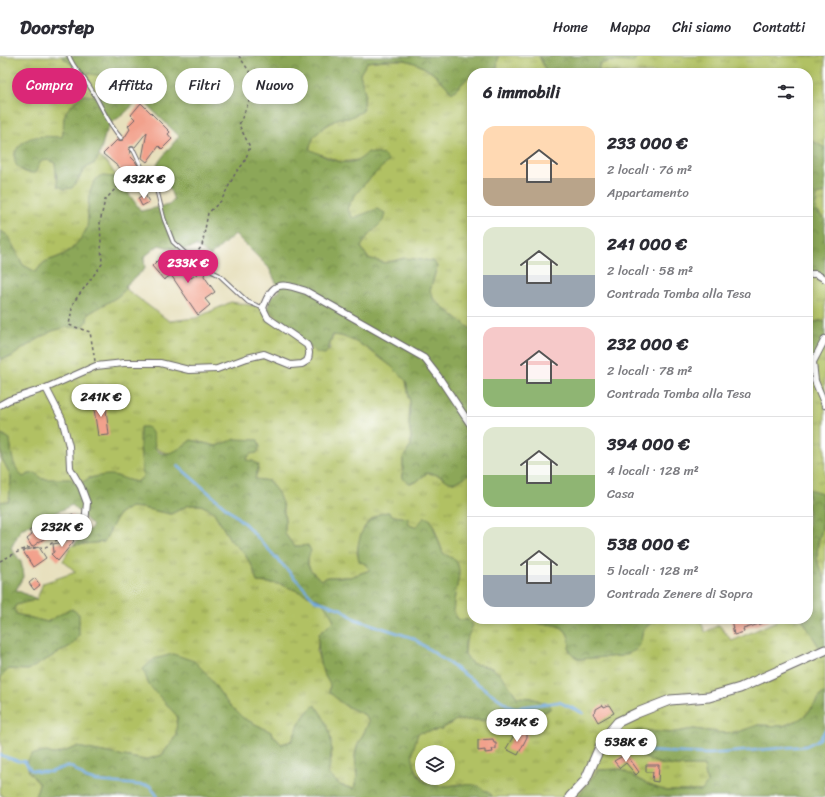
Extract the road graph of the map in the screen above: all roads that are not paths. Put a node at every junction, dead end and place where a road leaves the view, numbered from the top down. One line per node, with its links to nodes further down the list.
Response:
1 (69, 56): 2 (lane)
2 (121, 138)
3 (132, 149): 6 (lane)
4 (813, 274): 5 (street)
5 (825, 279)
6 (262, 308): 8 (street); 11 (street)
7 (825, 339): 10 (street)
8 (46, 388): 9 (street); 12 (street)
9 (0, 405)
10 (825, 405)
11 (467, 420)
12 (80, 527)
13 (825, 650): 14 (street)
14 (570, 797)

